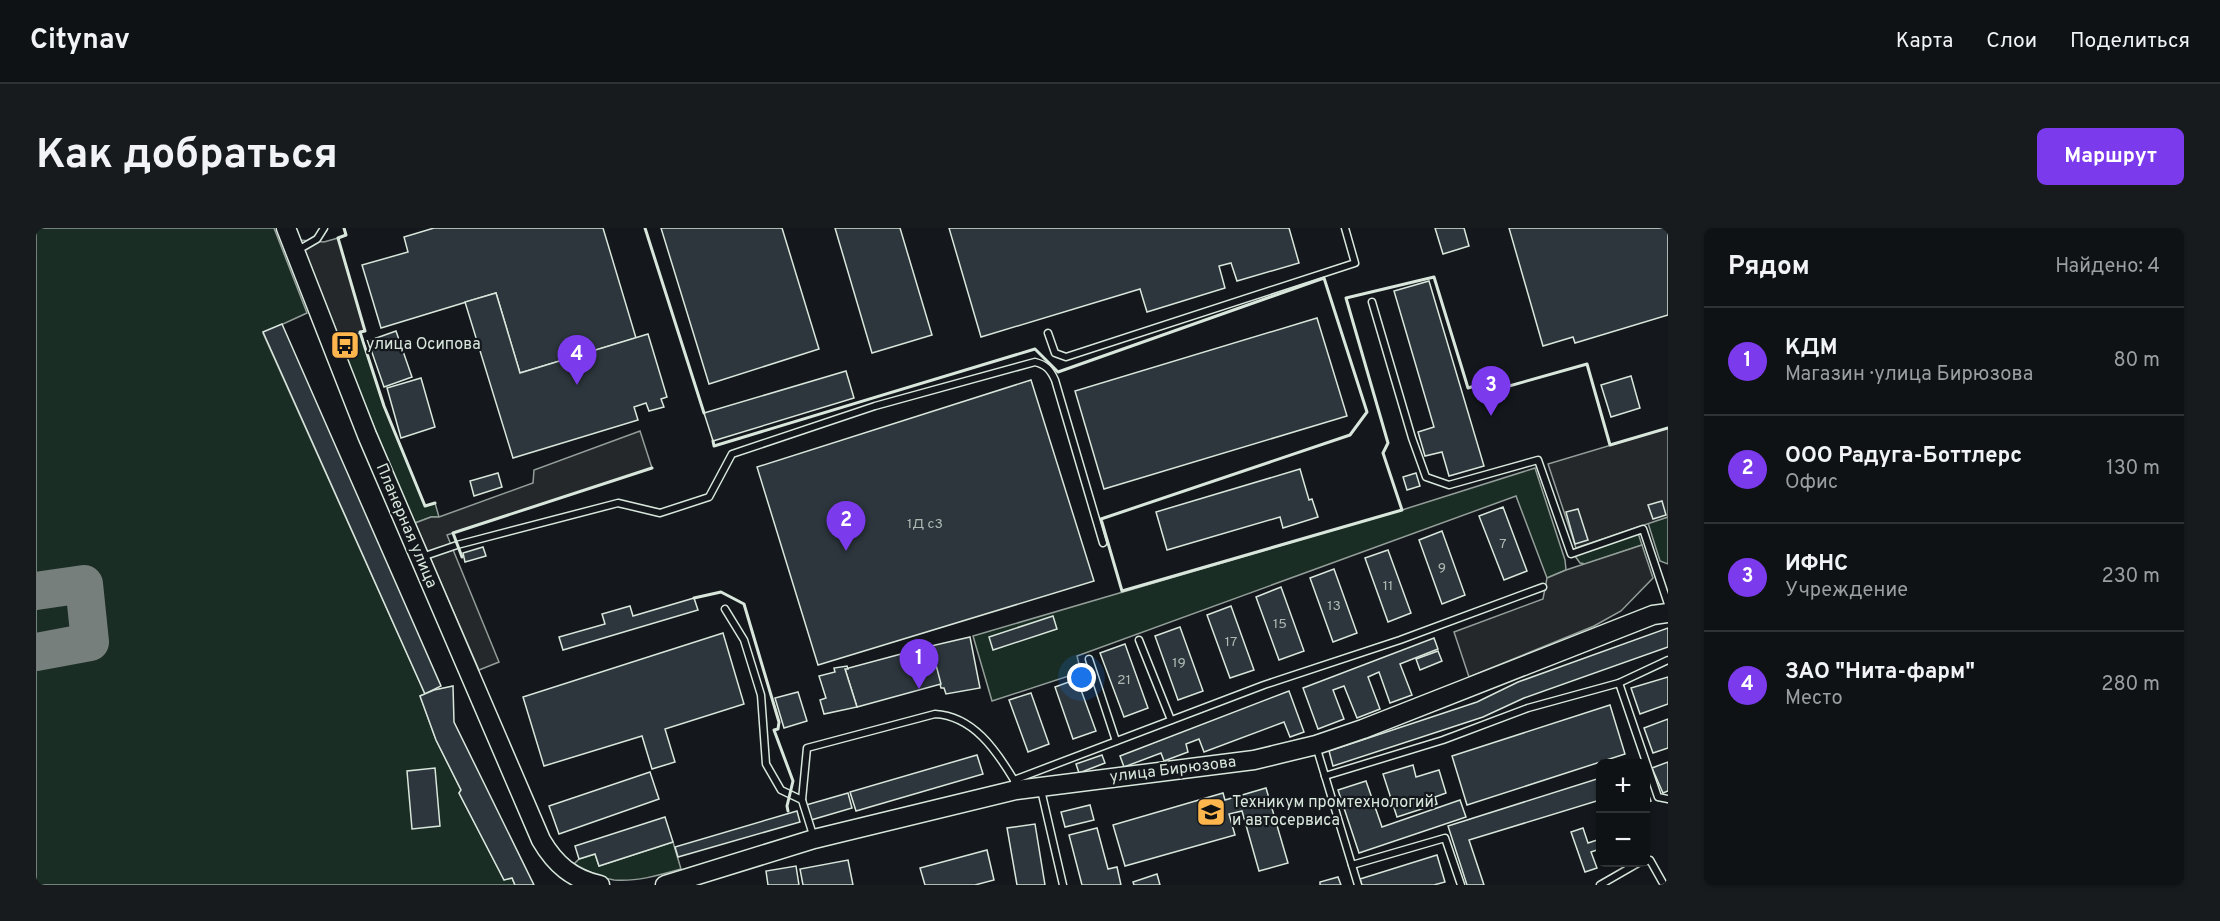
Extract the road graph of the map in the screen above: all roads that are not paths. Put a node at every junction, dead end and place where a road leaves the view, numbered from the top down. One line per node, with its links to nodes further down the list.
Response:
1 (286, 228): 4 (main road, Планерная улица)
2 (324, 228): 4 (lane)
3 (1345, 228): 6 (lane)
4 (295, 252): 8 (main road, Планерная улица)
5 (1372, 302): 10 (lane)
6 (1048, 333)
7 (1103, 543): 8 (lane)
8 (419, 557): 30 (main road, Планерная улица)
9 (1543, 586): 17 (lane)
10 (1668, 604)
11 (725, 609): 24 (lane)
12 (1668, 613): 19 (main road, улица Бирюзова)
13 (1139, 640): 17 (lane)
14 (1089, 658): 18 (lane)
15 (1668, 660): 16 (lane)
16 (1619, 682): 20 (lane); 23 (lane)
17 (1171, 720): 18 (lane)
18 (1116, 741): 21 (lane)
19 (1316, 745): 20 (lane); 22 (main road, улица Бирюзова)
20 (1325, 776): 27 (lane)
21 (1015, 785): 22 (main road, улица Бирюзова); 24 (lane); 25 (main road, улица Бирюзова)
22 (1040, 787): 32 (lane)
23 (1668, 799)
24 (802, 800): 25 (lane)
25 (814, 839): 31 (main road, улица Бирюзова)
26 (1650, 860): 35 (lane)
27 (1352, 865): 29 (lane); 33 (lane)
28 (1631, 867): 34 (lane)
29 (1459, 884)
30 (600, 885)
31 (665, 885)
32 (1063, 885)
33 (1358, 885)
34 (1600, 885)
35 (1664, 885)

